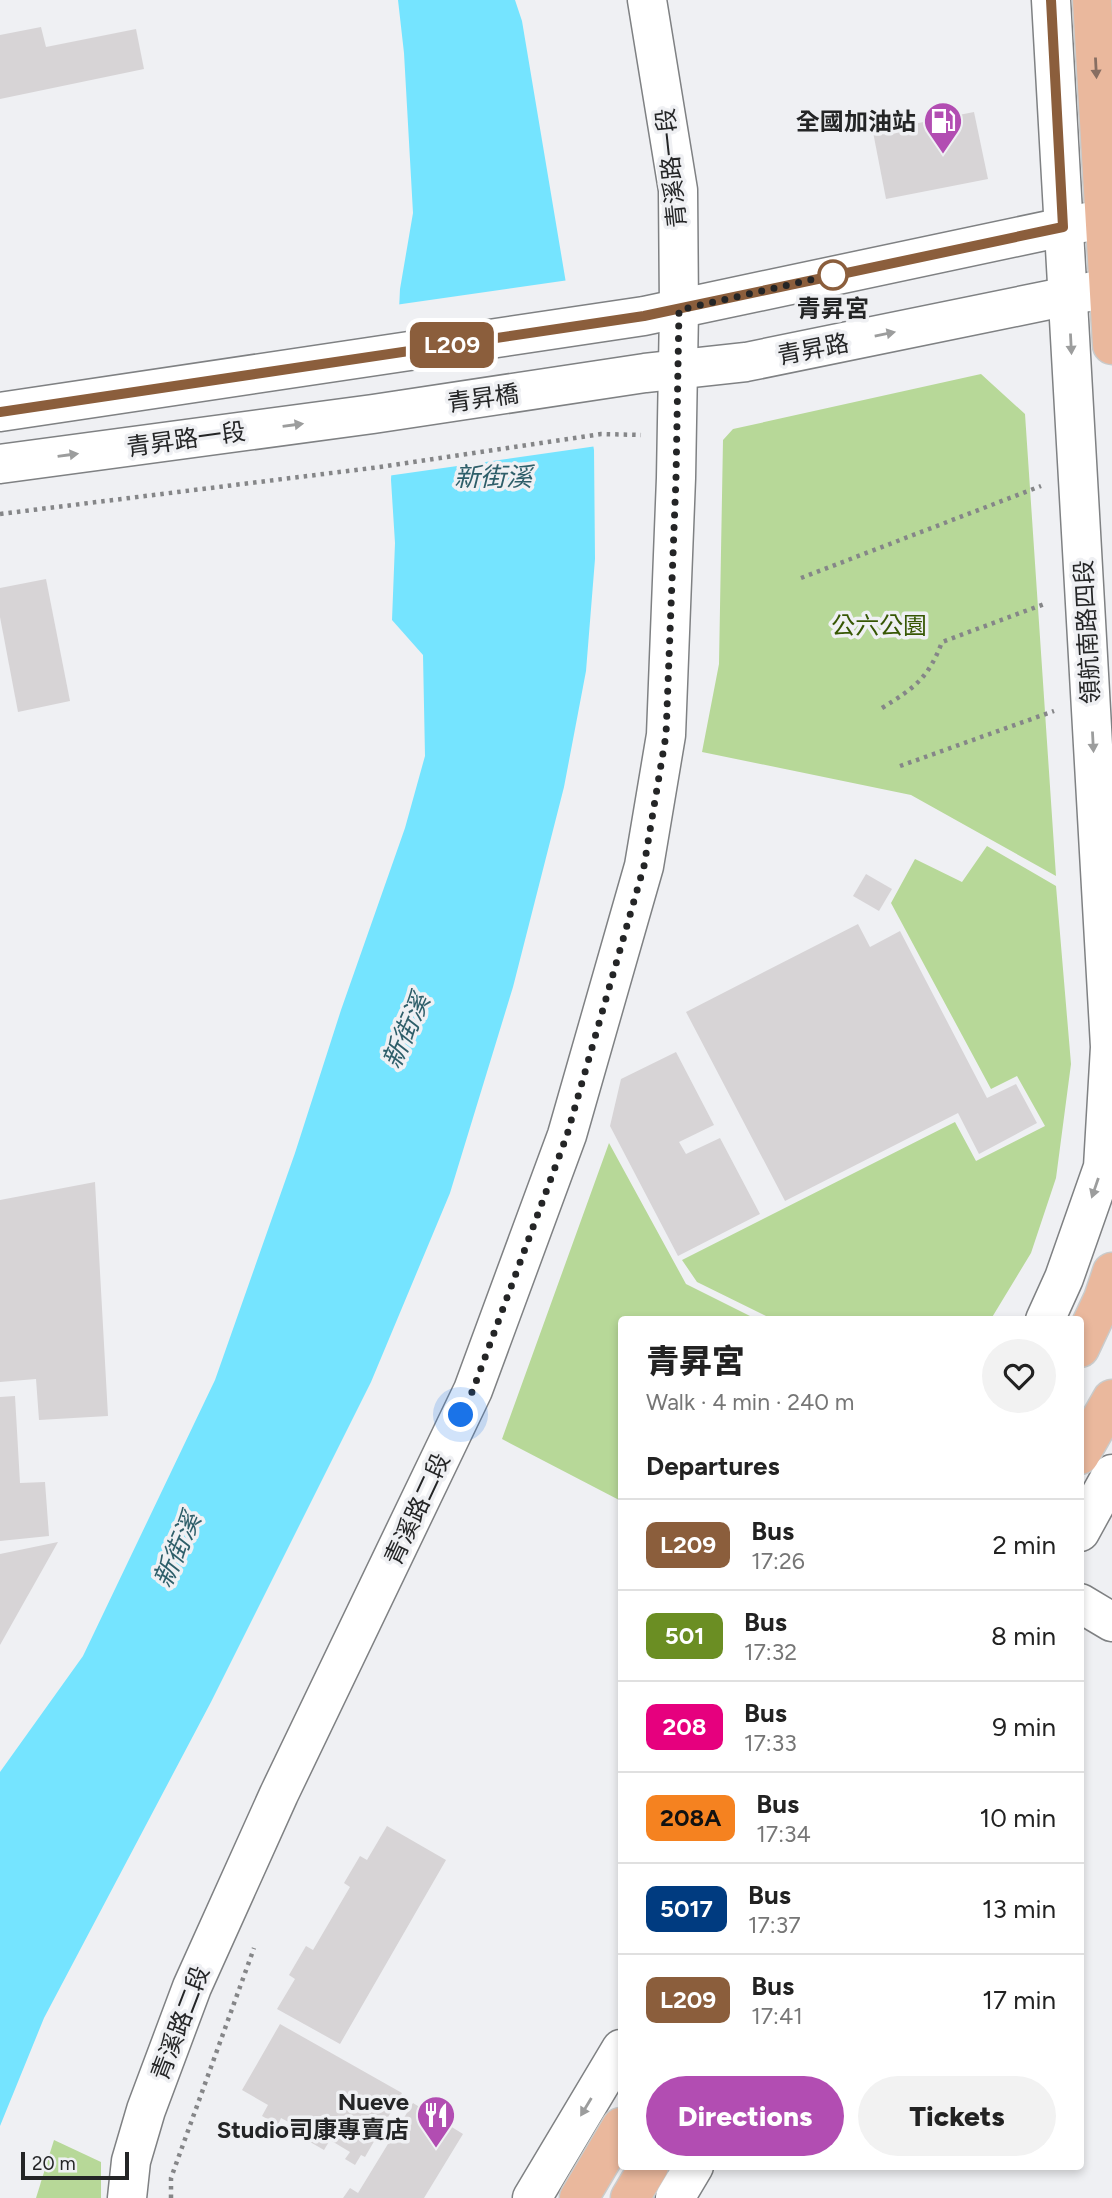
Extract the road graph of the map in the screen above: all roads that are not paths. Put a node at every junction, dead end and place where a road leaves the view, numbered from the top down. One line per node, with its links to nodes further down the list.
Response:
1 (647, 0): 8 (street, 青溪路一段)
2 (1051, 0): 5 (street, 領航南路四段)
3 (1092, 0): 4 (main road, one-way to 4)
4 (1109, 219): 5 (street, 青昇路); 6 (main road)
5 (1063, 227): 7 (street, 領航南路四段); 8 (street, 青昇路)
6 (1110, 288): 7 (street, 青昇路); 9 (main road)
7 (1068, 296): 8 (street, 青昇路, one-way to 7); 15 (street, 領航南路四段, one-way to 15)
8 (678, 339): 10 (street, 青昇路); 11 (street, 青昇路); 27 (street, 青溪路二段)
9 (1112, 345)
10 (594, 381): 12 (street, 青昇橋)
11 (0, 412)
12 (373, 414): 13 (street, 青昇路一段, one-way to 12)
13 (0, 464)
14 (1112, 1272): 16 (main road)
15 (1047, 1316)
16 (1084, 1339)
17 (1112, 1399): 18 (main road)
18 (1084, 1448)
19 (1112, 1474): 20 (street)
20 (1084, 1525)
21 (1084, 1606): 22 (street)
22 (1112, 1622)
23 (618, 2054): 28 (street, one-way to 28)
24 (618, 2132): 29 (main road)
25 (647, 2170): 30 (main road)
26 (692, 2170): 31 (street)
27 (127, 2198)
28 (532, 2198)
29 (579, 2198)
30 (630, 2198)
31 (675, 2198)

